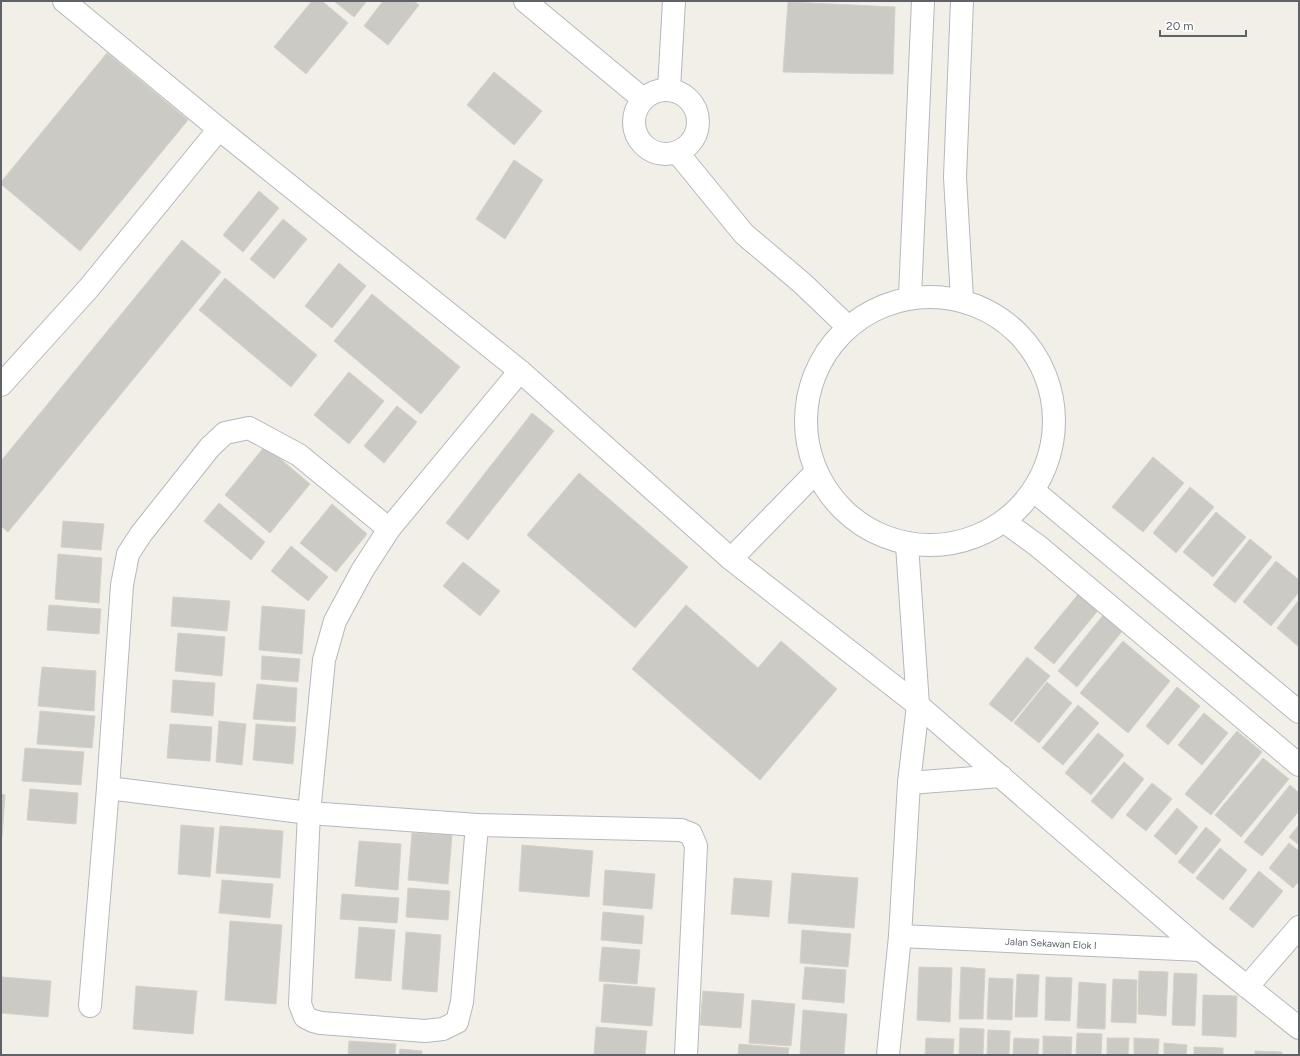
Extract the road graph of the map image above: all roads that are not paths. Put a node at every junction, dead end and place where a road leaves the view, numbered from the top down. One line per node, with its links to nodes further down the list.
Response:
1 (64, 1): 8 (street)
2 (525, 1): 7 (street)
3 (674, 1): 6 (street)
4 (923, 1): 10 (street)
5 (962, 1): 11 (street)
6 (669, 89): 7 (street); 9 (street)
7 (643, 99): 9 (street)
8 (219, 129): 13 (street); 14 (street)
9 (677, 152): 12 (street)
10 (910, 296): 11 (street); 12 (street)
11 (962, 299): 16 (street)
12 (847, 326): 15 (street)
13 (520, 371): 18 (street); 20 (street)
14 (1, 384)
15 (815, 473): 19 (street); 20 (street)
16 (1034, 491): 17 (street); 22 (street)
17 (1005, 522): 19 (street); 23 (street)
18 (389, 529): 26 (street); 27 (street)
19 (907, 545): 21 (street)
20 (731, 559): 21 (street)
21 (918, 705): 24 (street); 25 (street)
22 (1299, 712)
23 (1299, 765)
24 (1001, 776): 25 (street); 31 (street)
25 (909, 783): 30 (street)
26 (108, 788): 27 (street); 33 (street)
27 (309, 813): 28 (street); 28 (street)
28 (477, 824): 35 (street)
29 (1299, 927): 32 (street)
30 (900, 936): 31 (street, Jalan Sekawan Elok I); 36 (street)
31 (1201, 950): 32 (street)
32 (1247, 987): 34 (street)
33 (90, 1006)
34 (1299, 1028)
35 (686, 1055)
36 (888, 1055)

